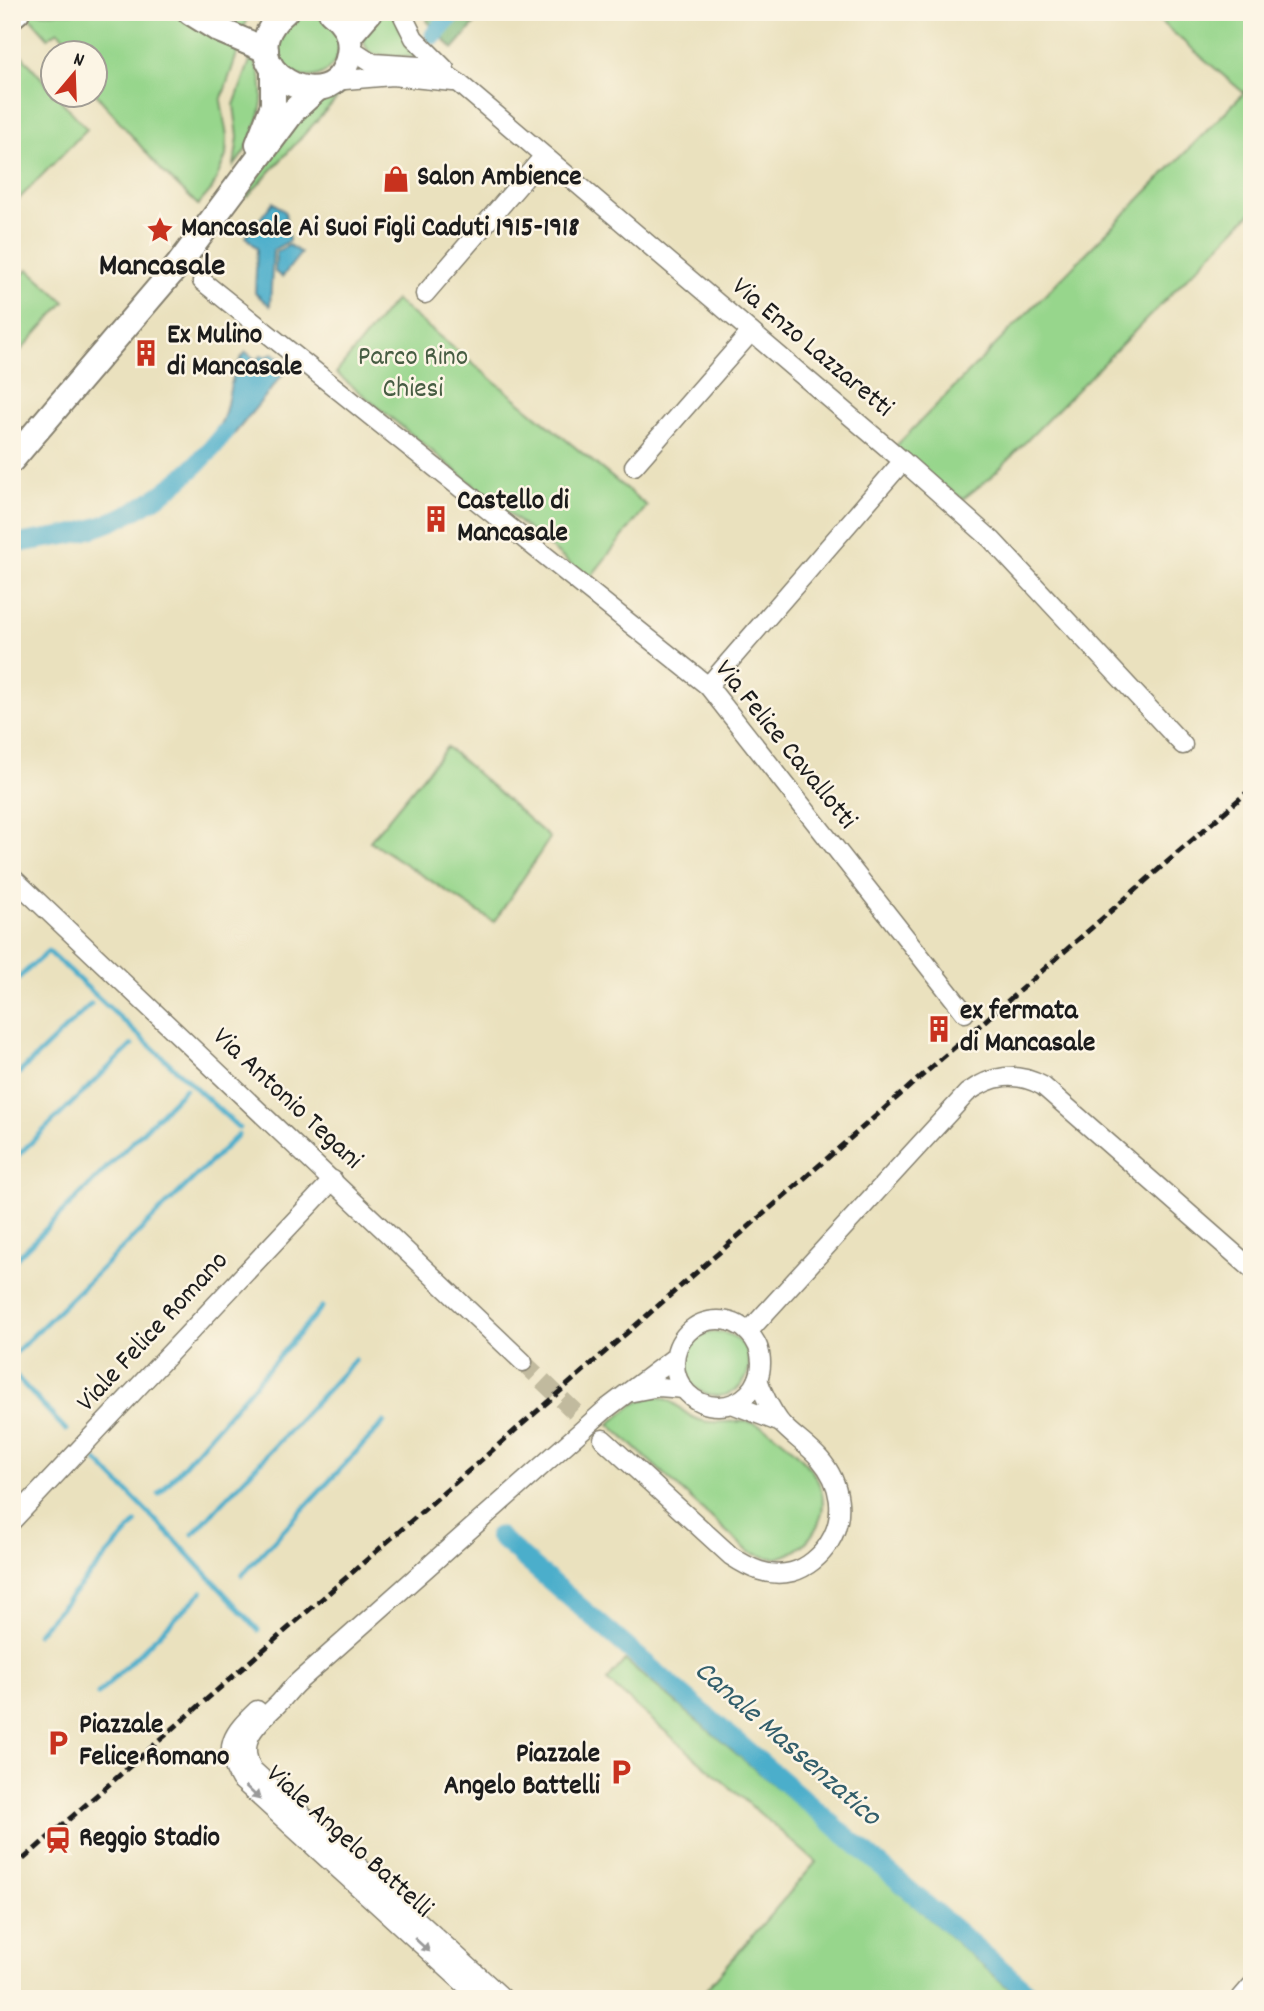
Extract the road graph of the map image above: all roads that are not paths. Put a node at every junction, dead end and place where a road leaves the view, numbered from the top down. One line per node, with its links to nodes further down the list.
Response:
1 (17, 12): 7 (street)
2 (190, 12): 9 (street)
3 (285, 12): 9 (street)
4 (331, 12): 8 (street)
5 (370, 12): 8 (street)
6 (401, 12): 10 (street, Via Enzo Lazzaretti)
7 (12, 16)
8 (350, 42): 10 (street, Via Enzo Lazzaretti); 11 (street)
9 (269, 61): 11 (street); 13 (street)
10 (460, 84): 11 (street); 12 (street, Via Enzo Lazzaretti)
11 (325, 85): 13 (street)
12 (544, 156): 15 (street); 16 (street, Via Enzo Lazzaretti)
13 (228, 200): 17 (street)
14 (202, 281): 20 (street, Via Felice Cavallotti)
15 (425, 295)
16 (751, 332): 18 (street, Via Enzo Lazzaretti); 19 (street)
17 (12, 460)
18 (903, 461): 20 (street); 21 (street, Via Enzo Lazzaretti)
19 (634, 466)
20 (708, 686): 23 (street, Via Felice Cavallotti)
21 (1183, 745)
22 (12, 877): 24 (street, Via Antonio Tegani)
23 (965, 1013)
24 (333, 1180): 28 (street, Via Antonio Tegani); 35 (street, Viale Felice Romano)
25 (1252, 1269): 26 (street)
26 (748, 1332): 27 (street, Viale Angelo Battelli); 29 (street)
27 (675, 1357): 30 (street); 31 (street, Viale Angelo Battelli)
28 (523, 1362)
29 (758, 1379): 32 (street); 33 (street)
30 (684, 1389): 31 (street, Viale Angelo Battelli); 32 (street, Viale Angelo Battelli)
31 (629, 1393): 36 (street, Viale Angelo Battelli)
32 (732, 1404): 33 (street)
33 (781, 1423): 34 (street)
34 (603, 1439)
35 (12, 1521)
36 (292, 1688): 38 (street, Viale Angelo Battelli, one-way to 38); 39 (street, Viale Angelo Battelli)
37 (1252, 1985): 40 (street)
38 (481, 1999)
39 (504, 1999)
40 (1240, 1999)

